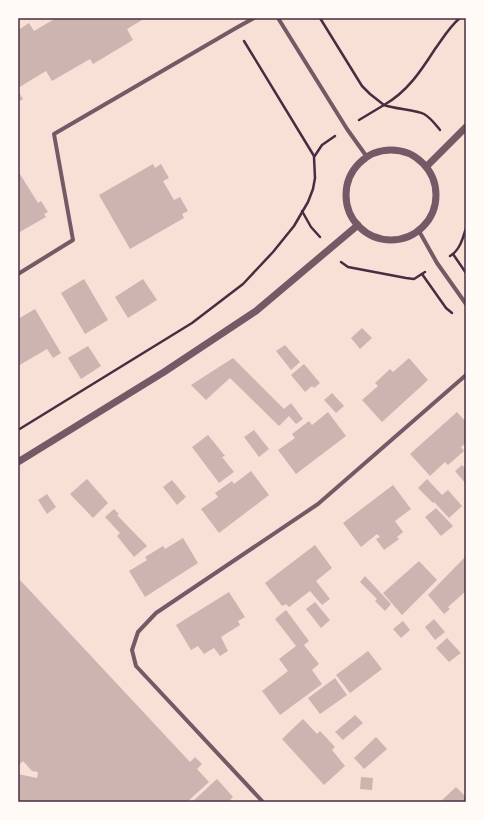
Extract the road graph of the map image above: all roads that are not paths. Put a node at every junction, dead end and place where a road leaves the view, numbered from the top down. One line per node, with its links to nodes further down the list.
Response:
1 (254, 18): 8 (street)
2 (278, 18): 4 (street)
3 (466, 127): 5 (street)
4 (367, 157): 5 (street); 6 (street)
5 (427, 166): 7 (street)
6 (358, 225): 7 (street); 11 (street)
7 (419, 231): 9 (street)
8 (18, 274)
9 (466, 304)
10 (466, 375): 12 (street)
11 (18, 462)
12 (263, 802)

